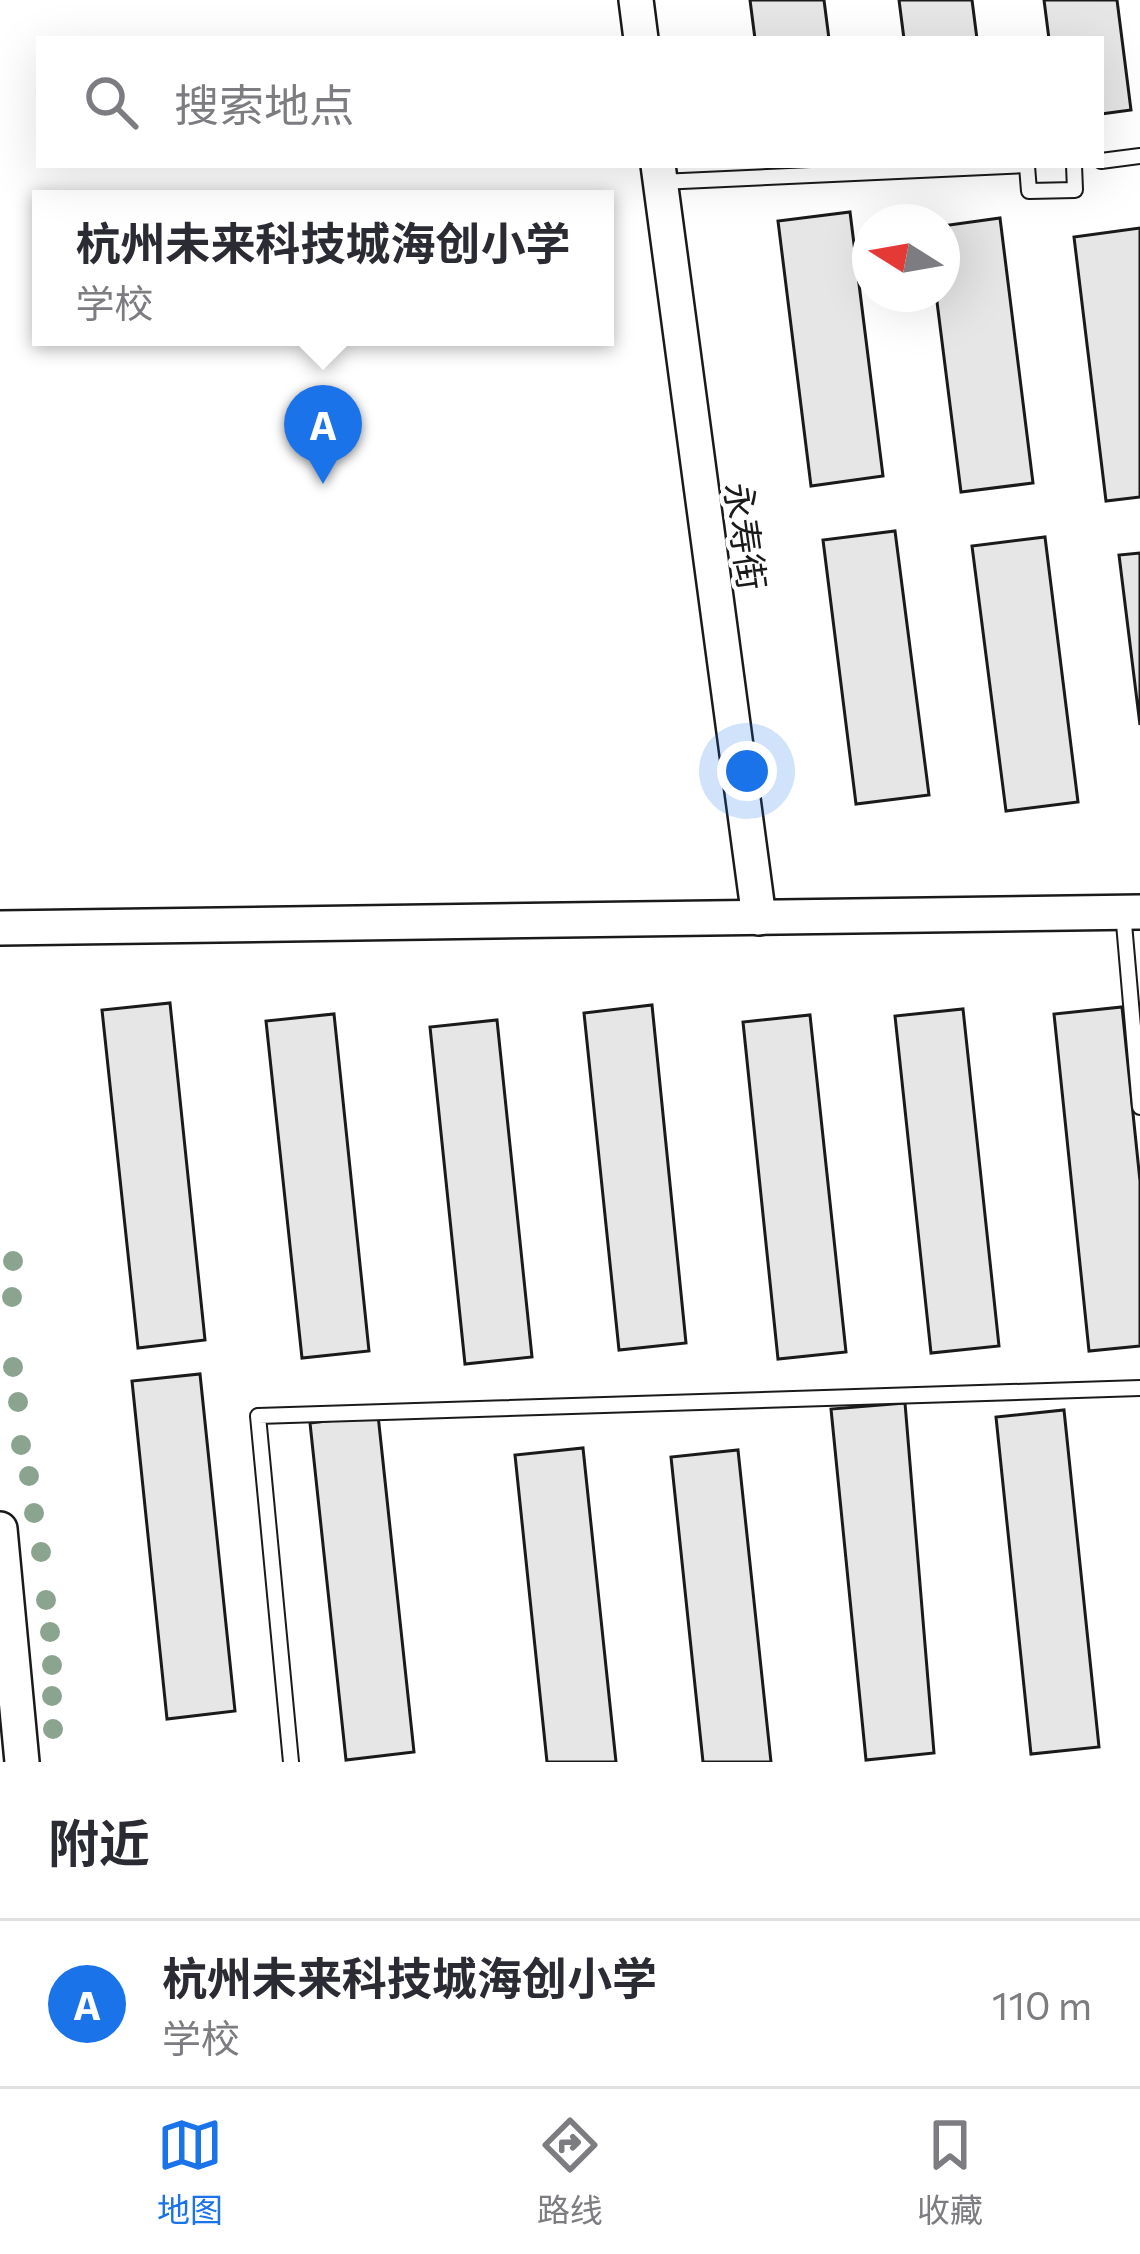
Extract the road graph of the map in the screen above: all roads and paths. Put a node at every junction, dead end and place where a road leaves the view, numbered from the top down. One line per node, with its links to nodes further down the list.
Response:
1 (636, 0): 2 (street)
2 (641, 36)
3 (1140, 156): 4 (lane)
4 (1104, 160)
5 (889, 168): 8 (lane)
6 (1027, 168): 7 (lane)
7 (1074, 168)
8 (659, 173): 10 (street, 永寿街)
9 (1131, 912): 10 (street); 12 (lane)
10 (759, 917): 11 (street)
11 (0, 928)
12 (1140, 1107)
13 (1140, 1388): 16 (lane)
14 (0, 1529): 15 (street)
15 (22, 1762)
16 (290, 1762)

